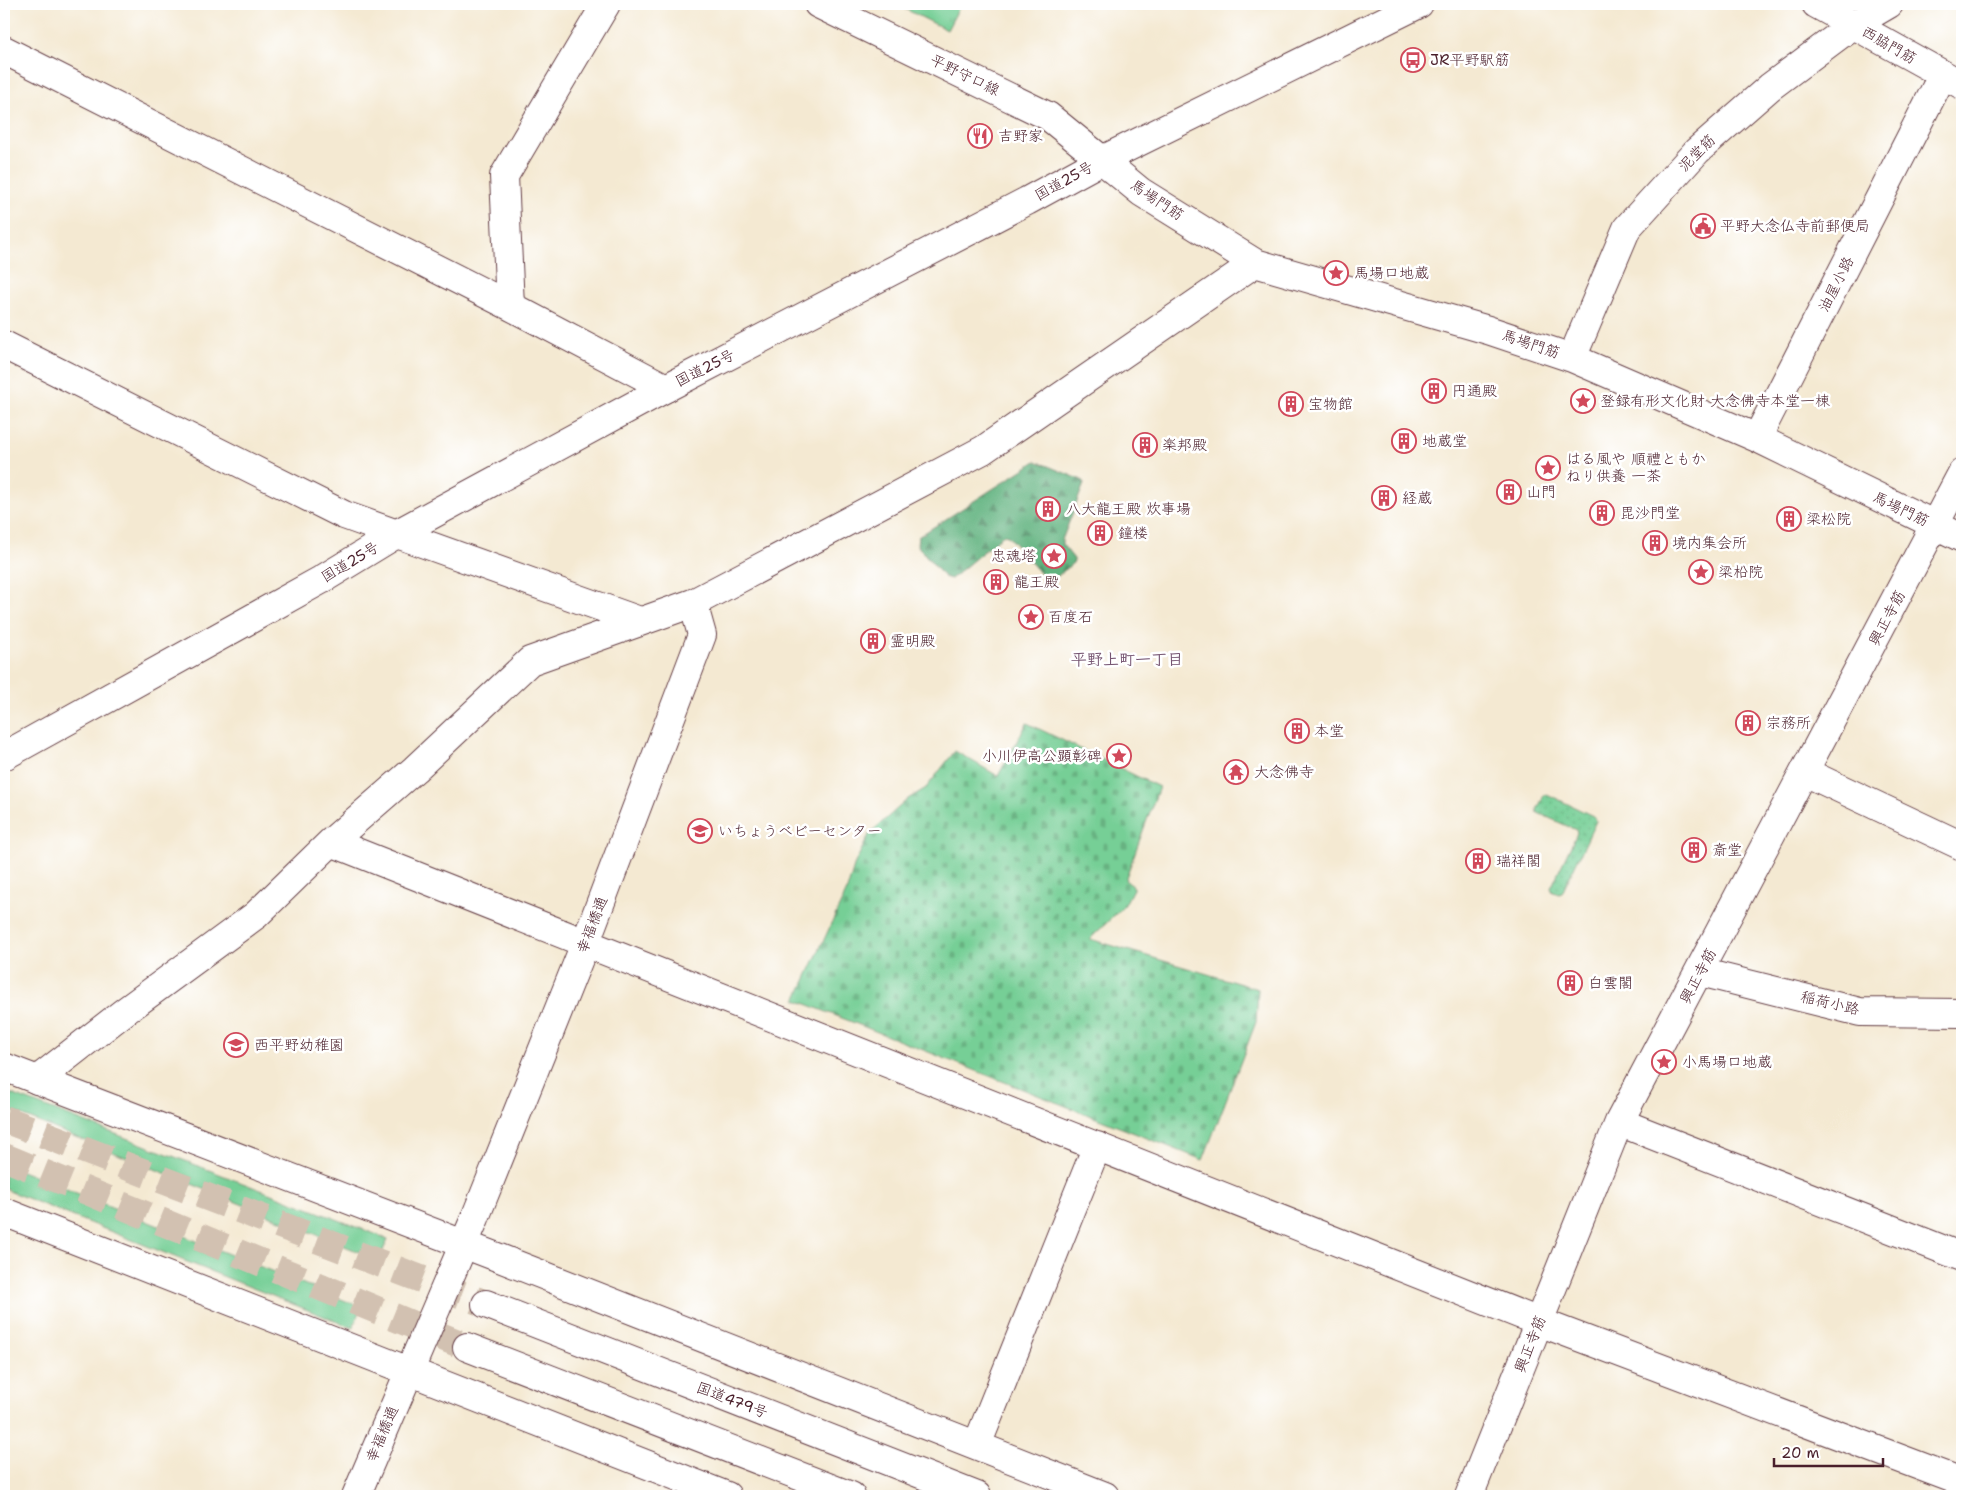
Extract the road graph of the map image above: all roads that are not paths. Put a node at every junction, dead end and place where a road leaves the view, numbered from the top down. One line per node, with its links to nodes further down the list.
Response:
1 (606, 4): 11 (main road)
2 (818, 4): 9 (main road, 平野守口線)
3 (1419, 4): 9 (main road, 国道25号)
4 (1816, 4): 6 (main road, 西脇門筋)
5 (1890, 4): 6 (main road, 泥堂筋)
6 (1853, 25): 8 (main road, 西脇門筋); 13 (main road, 泥堂筋)
7 (4, 50): 11 (main road)
8 (1952, 80): 15 (main road, 油屋小路)
9 (1102, 160): 10 (main road, 馬場門筋); 14 (main road, 国道25号)
10 (1255, 263): 13 (main road, 馬場門筋); 20 (main road)
11 (510, 306): 14 (main road)
12 (6, 352): 18 (main road)
13 (1572, 358): 15 (main road, 馬場門筋)
14 (666, 388): 18 (main road, 国道25号)
15 (1757, 438): 17 (main road, 馬場門筋)
16 (1962, 473): 17 (main road, 興正寺筋)
17 (1935, 526): 19 (main road, 馬場門筋); 23 (main road, 興正寺筋)
18 (398, 532): 21 (main road); 22 (main road, 国道25号)
19 (1962, 538)
20 (693, 602): 21 (main road); 26 (main road, 幸福橋通)
21 (640, 621): 24 (main road)
22 (4, 756)
23 (1806, 772): 25 (main road); 27 (main road, 興正寺筋)
24 (332, 842): 26 (main road); 30 (main road)
25 (1962, 846)
26 (585, 944): 32 (main road); 34 (main road, 幸福橋通)
27 (1700, 972): 28 (main road, 稲荷小路); 31 (main road, 興正寺筋)
28 (1962, 1013)
29 (4, 1067): 30 (main road)
30 (37, 1080): 34 (main road)
31 (1619, 1122): 35 (main road); 37 (main road, 興正寺筋)
32 (1097, 1146): 37 (main road); 40 (main road)
33 (4, 1212): 39 (main road)
34 (460, 1255): 39 (main road, 幸福橋通); 40 (main road)
35 (1962, 1256)
36 (486, 1304): 45 (main road, 国道479号)
37 (1539, 1322): 41 (main road); 47 (main road, 興正寺筋)
38 (467, 1347): 44 (main road)
39 (414, 1362): 42 (main road, 幸福橋通); 43 (main road)
40 (977, 1445): 46 (main road)
41 (1962, 1482)
42 (356, 1496)
43 (727, 1496)
44 (850, 1496)
45 (978, 1496)
46 (1105, 1496)
47 (1469, 1496)

